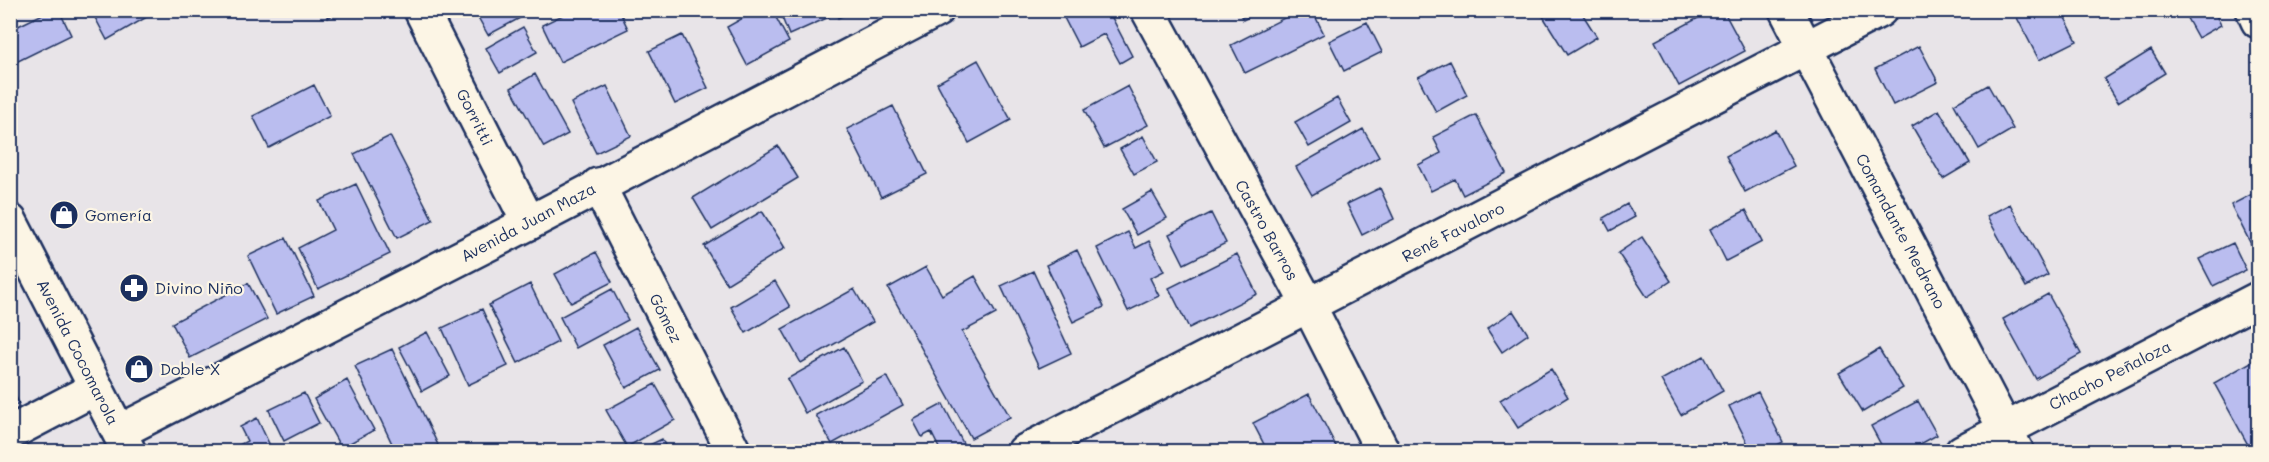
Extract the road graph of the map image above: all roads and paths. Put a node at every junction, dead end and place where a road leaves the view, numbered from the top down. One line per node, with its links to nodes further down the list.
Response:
1 (422, 10): 11 (street, Gorritti)
2 (1148, 10): 13 (street, Castro Barros)
3 (1785, 10): 8 (street, Comandante Medrano)
4 (1880, 10): 8 (street, René Favaloro)
5 (2253, 10): 7 (street)
6 (925, 13): 9 (street, Avenida Juan Maza)
7 (2259, 21)
8 (1805, 49): 13 (street, René Favaloro); 16 (street, Comandante Medrano)
9 (598, 185): 11 (street, Avenida Juan Maza); 18 (street, Gómez)
10 (10, 221): 14 (street, Avenida Cocomarola)
11 (530, 223): 17 (street, Avenida Juan Maza)
12 (2259, 299): 16 (street, Chacho Peñaloza)
13 (1309, 306): 19 (street, René Favaloro); 20 (street, Castro Barros)
14 (96, 388): 15 (street); 17 (street, Avenida Cocomarola)
15 (10, 433)
16 (2011, 440): 21 (street, Chacho Peñaloza)
17 (124, 442)
18 (734, 452)
19 (1024, 452)
20 (1383, 452)
21 (1962, 452)

